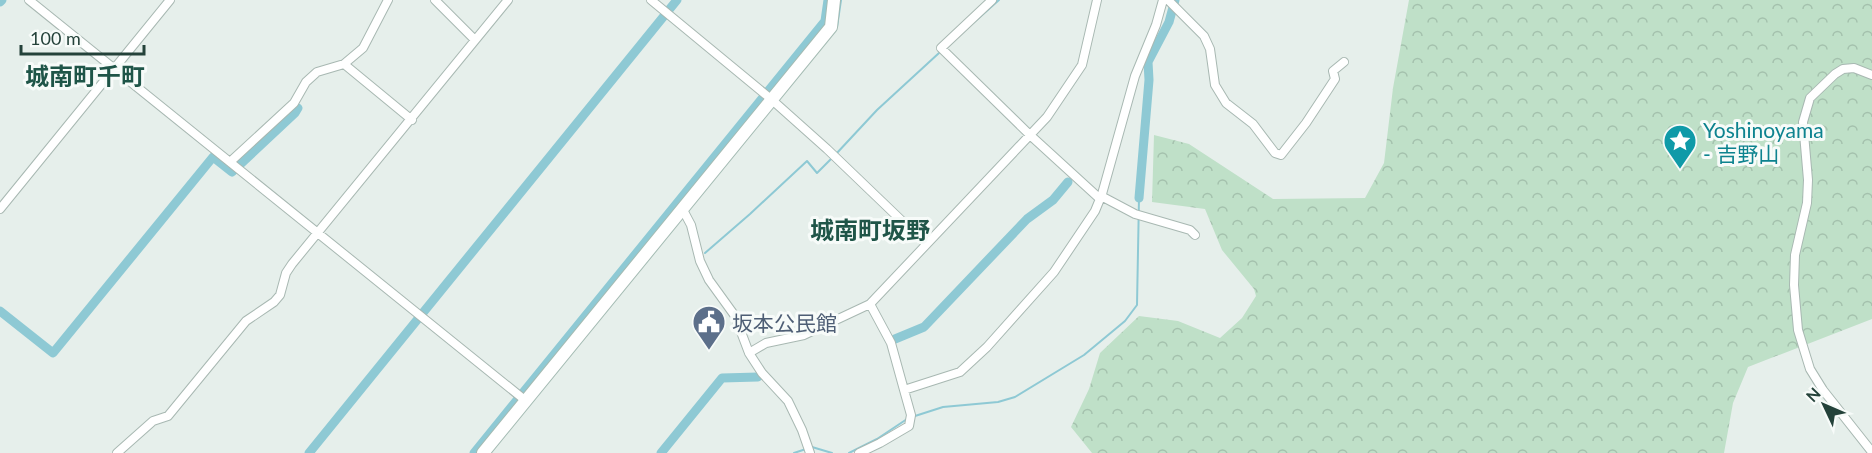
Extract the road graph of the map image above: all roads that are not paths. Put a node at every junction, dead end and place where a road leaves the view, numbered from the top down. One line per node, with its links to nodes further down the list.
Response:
1 (29, 0): 14 (street)
2 (170, 0): 14 (street)
3 (388, 0): 13 (street)
4 (435, 0): 11 (street)
5 (508, 0): 11 (street)
6 (651, 0): 16 (street)
7 (834, 0): 16 (street)
8 (992, 0): 18 (street)
9 (1097, 0): 18 (street)
10 (1166, 0): 12 (street); 20 (street)
11 (475, 40): 17 (street)
12 (1344, 62)
13 (344, 64): 17 (street); 19 (street)
14 (115, 68): 19 (street); 21 (street)
15 (1872, 75): 30 (street)
16 (771, 99): 22 (street); 25 (street)
17 (412, 120): 23 (street)
18 (1030, 135): 20 (street); 25 (street)
19 (230, 162): 23 (street)
20 (1100, 197): 24 (street); 28 (street)
21 (0, 209)
22 (682, 210): 27 (street); 29 (street)
23 (317, 234): 29 (street); 31 (street)
24 (1195, 235)
25 (926, 244): 26 (street)
26 (870, 304): 27 (street); 28 (street)
27 (749, 353): 33 (street)
28 (904, 390): 34 (street)
29 (526, 401): 32 (street)
30 (1872, 452)
31 (117, 453)
32 (483, 453)
33 (810, 453)
34 (859, 453)

